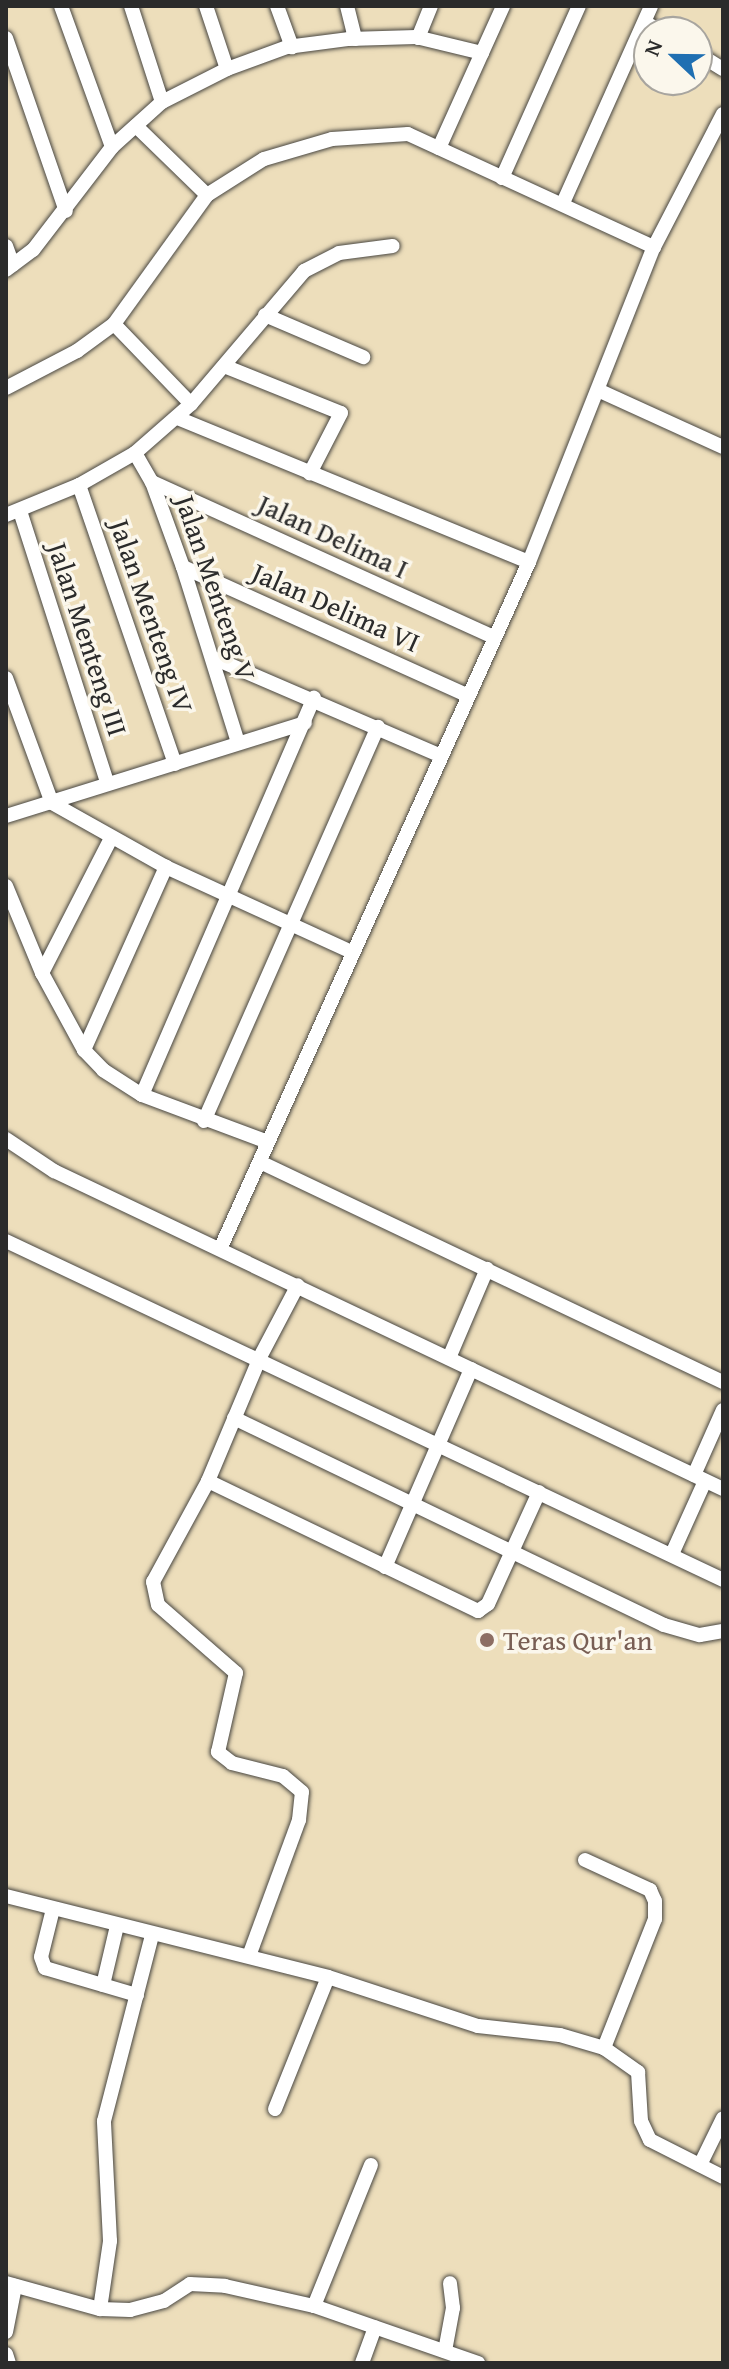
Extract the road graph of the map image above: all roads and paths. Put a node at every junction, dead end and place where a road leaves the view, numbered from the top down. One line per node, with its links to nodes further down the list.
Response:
1 (61, 6): 19 (street)
2 (131, 6): 16 (street)
3 (206, 6): 15 (street)
4 (277, 6): 12 (street)
5 (431, 6): 10 (street)
6 (503, 6): 14 (street)
7 (579, 6): 21 (street)
8 (352, 8): 11 (street)
9 (6, 38): 24 (street)
10 (418, 38): 11 (street); 14 (street)
11 (355, 39): 12 (street)
12 (292, 47): 15 (street)
13 (633, 51): 23 (street)
14 (482, 53): 20 (street)
15 (227, 69): 16 (street)
16 (162, 102): 18 (street)
17 (723, 114): 27 (street)
18 (136, 126): 19 (street); 22 (street)
19 (112, 147): 24 (street)
20 (439, 148): 21 (street); 22 (street)
21 (502, 178): 23 (street)
22 (207, 195): 30 (street)
23 (563, 203): 27 (street)
24 (66, 211): 28 (street)
25 (6, 246): 28 (street)
26 (393, 246): 29 (street)
27 (654, 247): 34 (street)
28 (10, 268)
29 (265, 315): 31 (street); 32 (street)
30 (114, 324): 33 (street); 35 (street)
31 (363, 357)
32 (224, 366): 35 (street); 39 (street)
33 (6, 388)
34 (600, 391): 37 (street); 43 (street)
35 (191, 404): 36 (street)
36 (180, 419): 38 (street); 39 (street)
37 (723, 447)
38 (135, 453): 40 (street, Jalan Menteng V); 41 (street)
39 (310, 473): 43 (street)
40 (152, 482): 44 (street, Jalan Menteng V); 45 (street, Jalan Delima I)
41 (79, 485): 42 (street); 54 (street, Jalan Menteng IV)
42 (13, 513): 55 (street, Jalan Menteng III)
43 (529, 562): 45 (street)
44 (183, 567): 46 (street, Jalan Menteng V); 48 (street, Jalan Delima VI)
45 (493, 637): 48 (street)
46 (216, 659): 49 (street); 52 (street, Jalan Menteng V)
47 (6, 678): 56 (street)
48 (467, 695): 53 (street)
49 (314, 698): 50 (street); 51 (street)
50 (305, 723): 52 (street); 61 (street)
51 (378, 727): 53 (street); 62 (street)
52 (238, 743): 54 (street)
53 (439, 755): 63 (street)
54 (175, 764): 55 (street)
55 (107, 782): 56 (street)
56 (52, 803): 57 (street); 58 (street)
57 (6, 816)
58 (111, 838): 59 (street); 64 (street)
59 (166, 867): 61 (street); 65 (street)
60 (6, 886): 64 (street)
61 (230, 895): 62 (street); 66 (street)
62 (294, 923): 63 (street); 67 (street)
63 (352, 952): 69 (street)
64 (42, 973): 65 (street)
65 (84, 1050): 66 (street)
66 (142, 1095): 67 (street)
67 (204, 1121): 69 (street)
68 (6, 1139): 72 (street)
69 (268, 1142): 70 (street)
70 (260, 1162): 72 (street); 73 (street)
71 (6, 1241): 75 (street)
72 (221, 1247): 74 (street)
73 (487, 1269): 76 (street); 78 (street)
74 (298, 1285): 75 (street); 76 (street)
75 (260, 1357): 80 (street); 81 (street)
76 (449, 1358): 77 (street)
77 (471, 1369): 81 (street); 82 (street)
78 (723, 1382)
79 (723, 1410): 82 (street)
80 (234, 1418): 83 (street); 86 (street)
81 (436, 1443): 85 (street); 86 (street)
82 (700, 1478): 84 (street); 88 (street)
83 (208, 1481): 89 (street); 97 (street)
84 (723, 1489)
85 (539, 1492): 87 (street); 88 (street)
86 (410, 1506): 87 (street); 89 (street)
87 (512, 1553): 89 (street); 91 (street)
88 (672, 1554): 90 (street)
89 (385, 1567)
90 (723, 1580)
91 (723, 1631)
92 (585, 1860): 101 (street)
93 (6, 1896): 94 (street)
94 (53, 1909): 95 (street); 99 (street)
95 (117, 1926): 96 (street); 99 (street)
96 (152, 1936): 97 (street); 100 (street)
97 (249, 1956): 98 (street)
98 (328, 1977): 101 (street); 102 (street)
99 (103, 1985): 100 (street)
100 (137, 1995): 110 (street)
101 (604, 2048): 105 (street)
102 (275, 2109)
103 (723, 2118): 105 (street)
104 (371, 2165): 109 (street)
105 (700, 2165): 106 (street)
106 (723, 2177)
107 (450, 2283): 113 (street)
108 (11, 2285): 110 (street); 112 (street)
109 (314, 2306): 110 (street); 111 (street)
110 (100, 2309)
111 (375, 2327): 113 (street); 116 (street)
112 (6, 2332)
113 (445, 2351): 117 (street)
114 (6, 2354): 115 (street)
115 (9, 2363)
116 (362, 2363)
117 (478, 2363)

